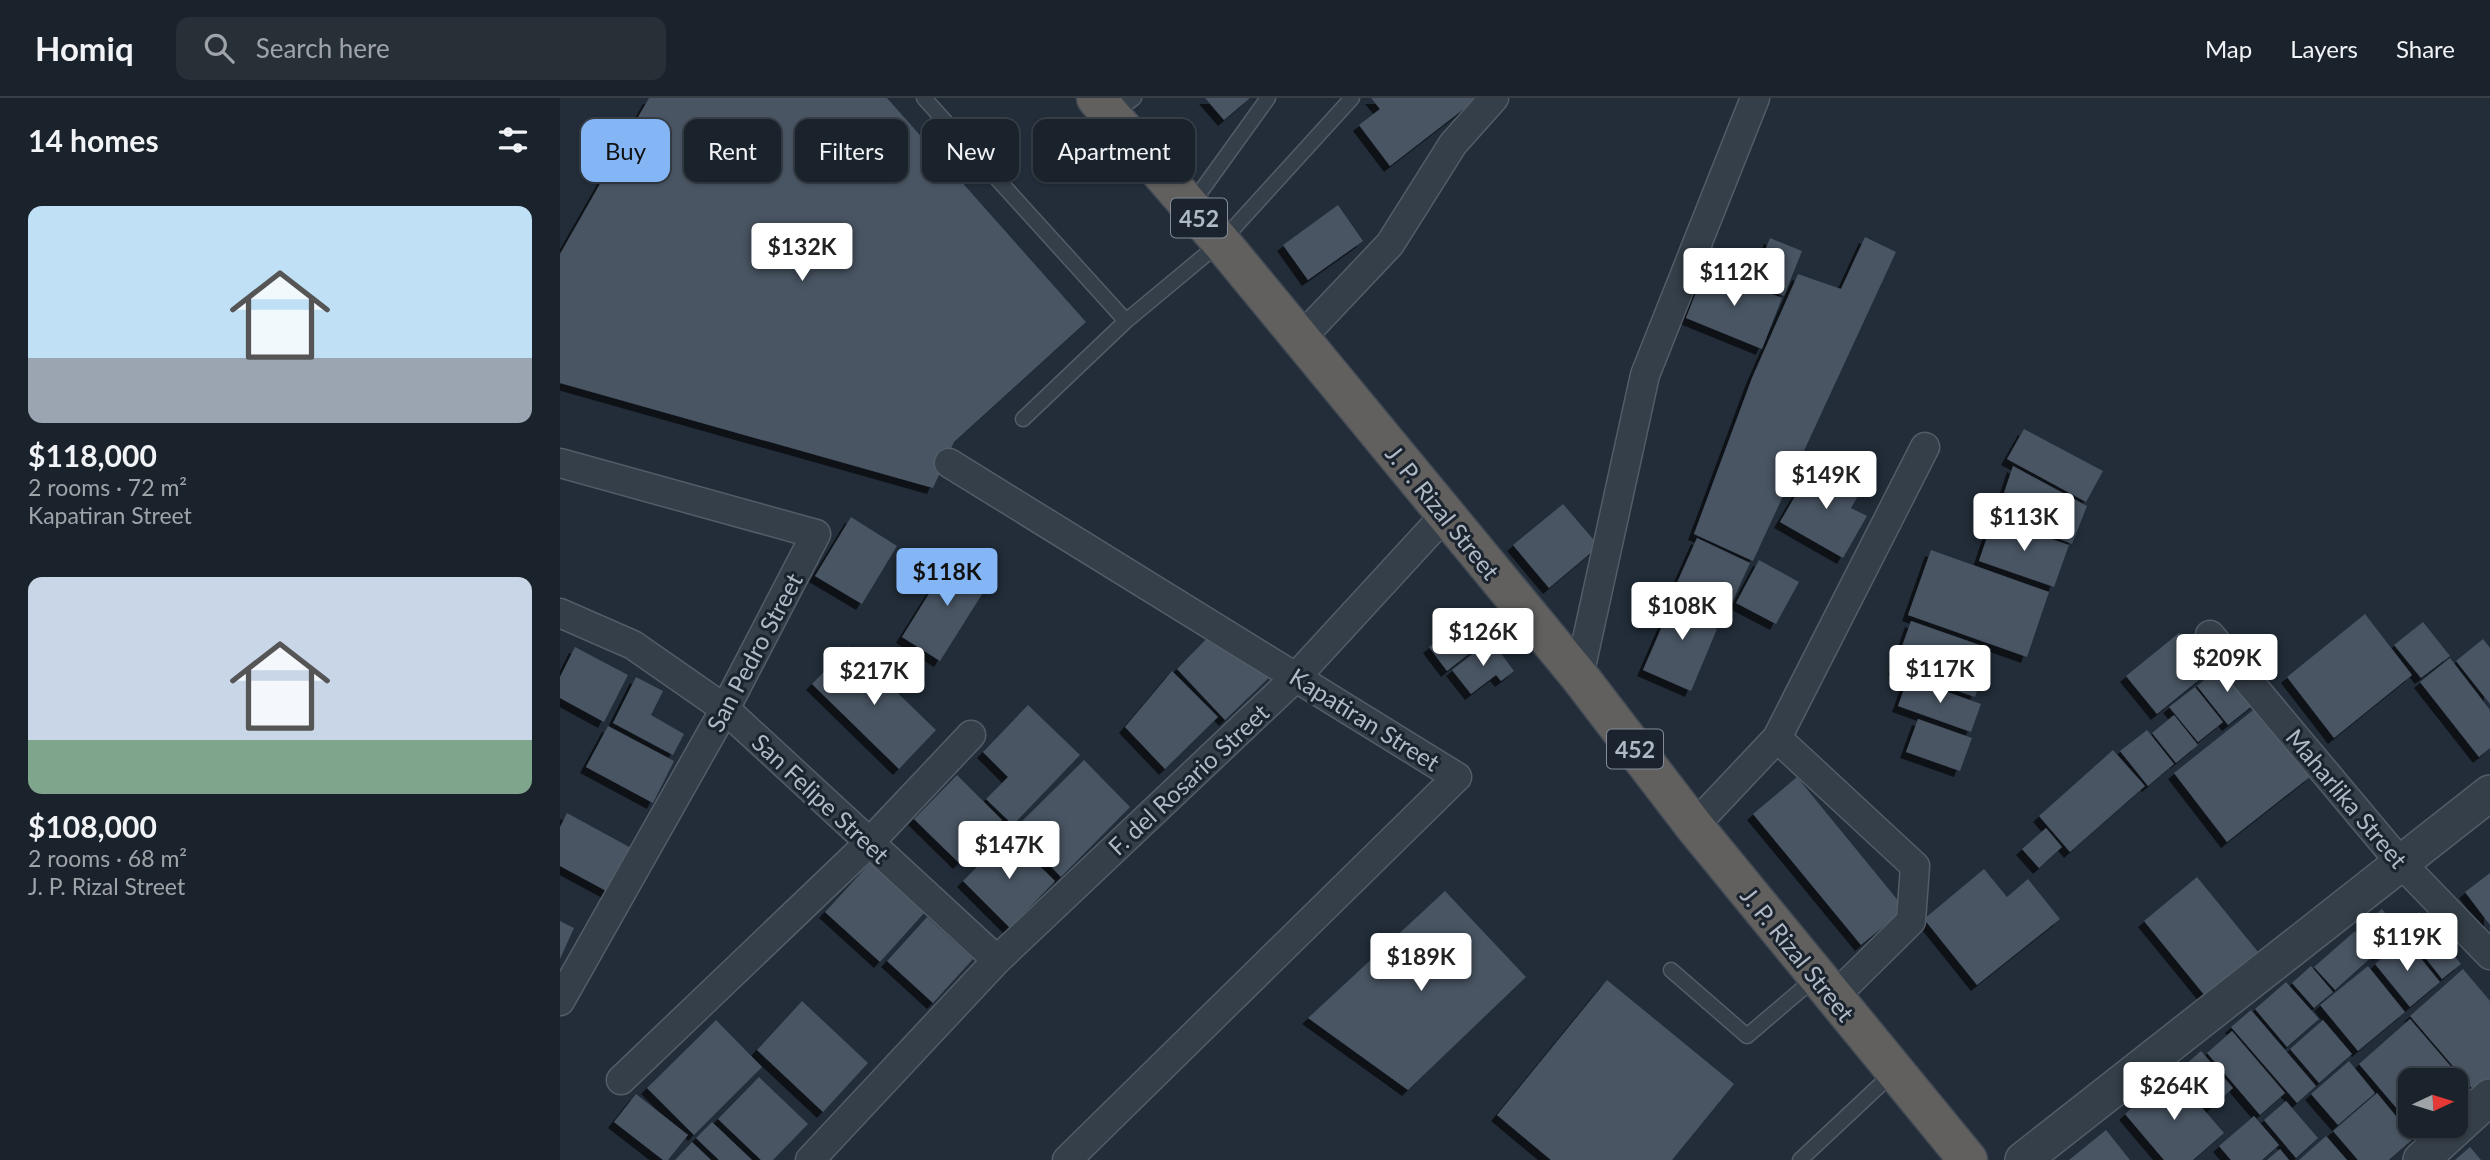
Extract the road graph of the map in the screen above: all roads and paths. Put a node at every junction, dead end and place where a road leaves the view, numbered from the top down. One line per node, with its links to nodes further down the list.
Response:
1 (924, 98): 9 (lane)
2 (1268, 98): 7 (lane)
3 (1352, 98): 8 (lane)
4 (1494, 98): 10 (street)
5 (1755, 98): 18 (street)
6 (1114, 104): 7 (highway, J. P. Rizal Street / 452)
7 (1189, 208): 8 (highway, J. P. Rizal Street / 452)
8 (1221, 242): 9 (lane); 10 (highway, J. P. Rizal Street / 452)
9 (1126, 321): 11 (lane)
10 (1301, 338): 15 (highway, J. P. Rizal Street / 452)
11 (1023, 419)
12 (1925, 447): 22 (street)
13 (560, 463): 20 (street, San Pedro Street)
14 (949, 463): 19 (street, Kapatiran Street)
15 (1445, 515): 18 (highway, J. P. Rizal Street / 452); 19 (street, F. del Rosario Street)
16 (560, 613): 20 (street, San Felipe Street)
17 (2210, 635): 26 (street, Maharlika Street)
18 (1579, 676): 24 (highway, J. P. Rizal Street / 452)
19 (1296, 677): 28 (street, F. del Rosario Street); 36 (street, Kapatiran Street)
20 (726, 709): 25 (street, San Felipe Street); 31 (street, San Pedro Street)
21 (971, 735): 25 (street)
22 (1777, 738): 24 (street); 30 (street)
23 (2490, 793): 26 (street)
24 (1693, 827): 30 (highway, J. P. Rizal Street / 452)
25 (869, 843): 28 (street, San Felipe Street); 33 (street)
26 (2400, 862): 27 (street, Maharlika Street); 39 (street)
27 (2490, 955)
28 (997, 960): 35 (street, F. del Rosario Street)
29 (1671, 970): 30 (lane)
30 (1824, 987): 32 (highway, J. P. Rizal Street / 452)
31 (560, 1000)
32 (1895, 1071): 37 (lane); 38 (highway, J. P. Rizal Street / 452)
33 (621, 1080)
34 (2490, 1097): 40 (street)
35 (810, 1160)
36 (1067, 1160)
37 (1800, 1160)
38 (1968, 1160)
39 (2023, 1160)
40 (2421, 1160)

